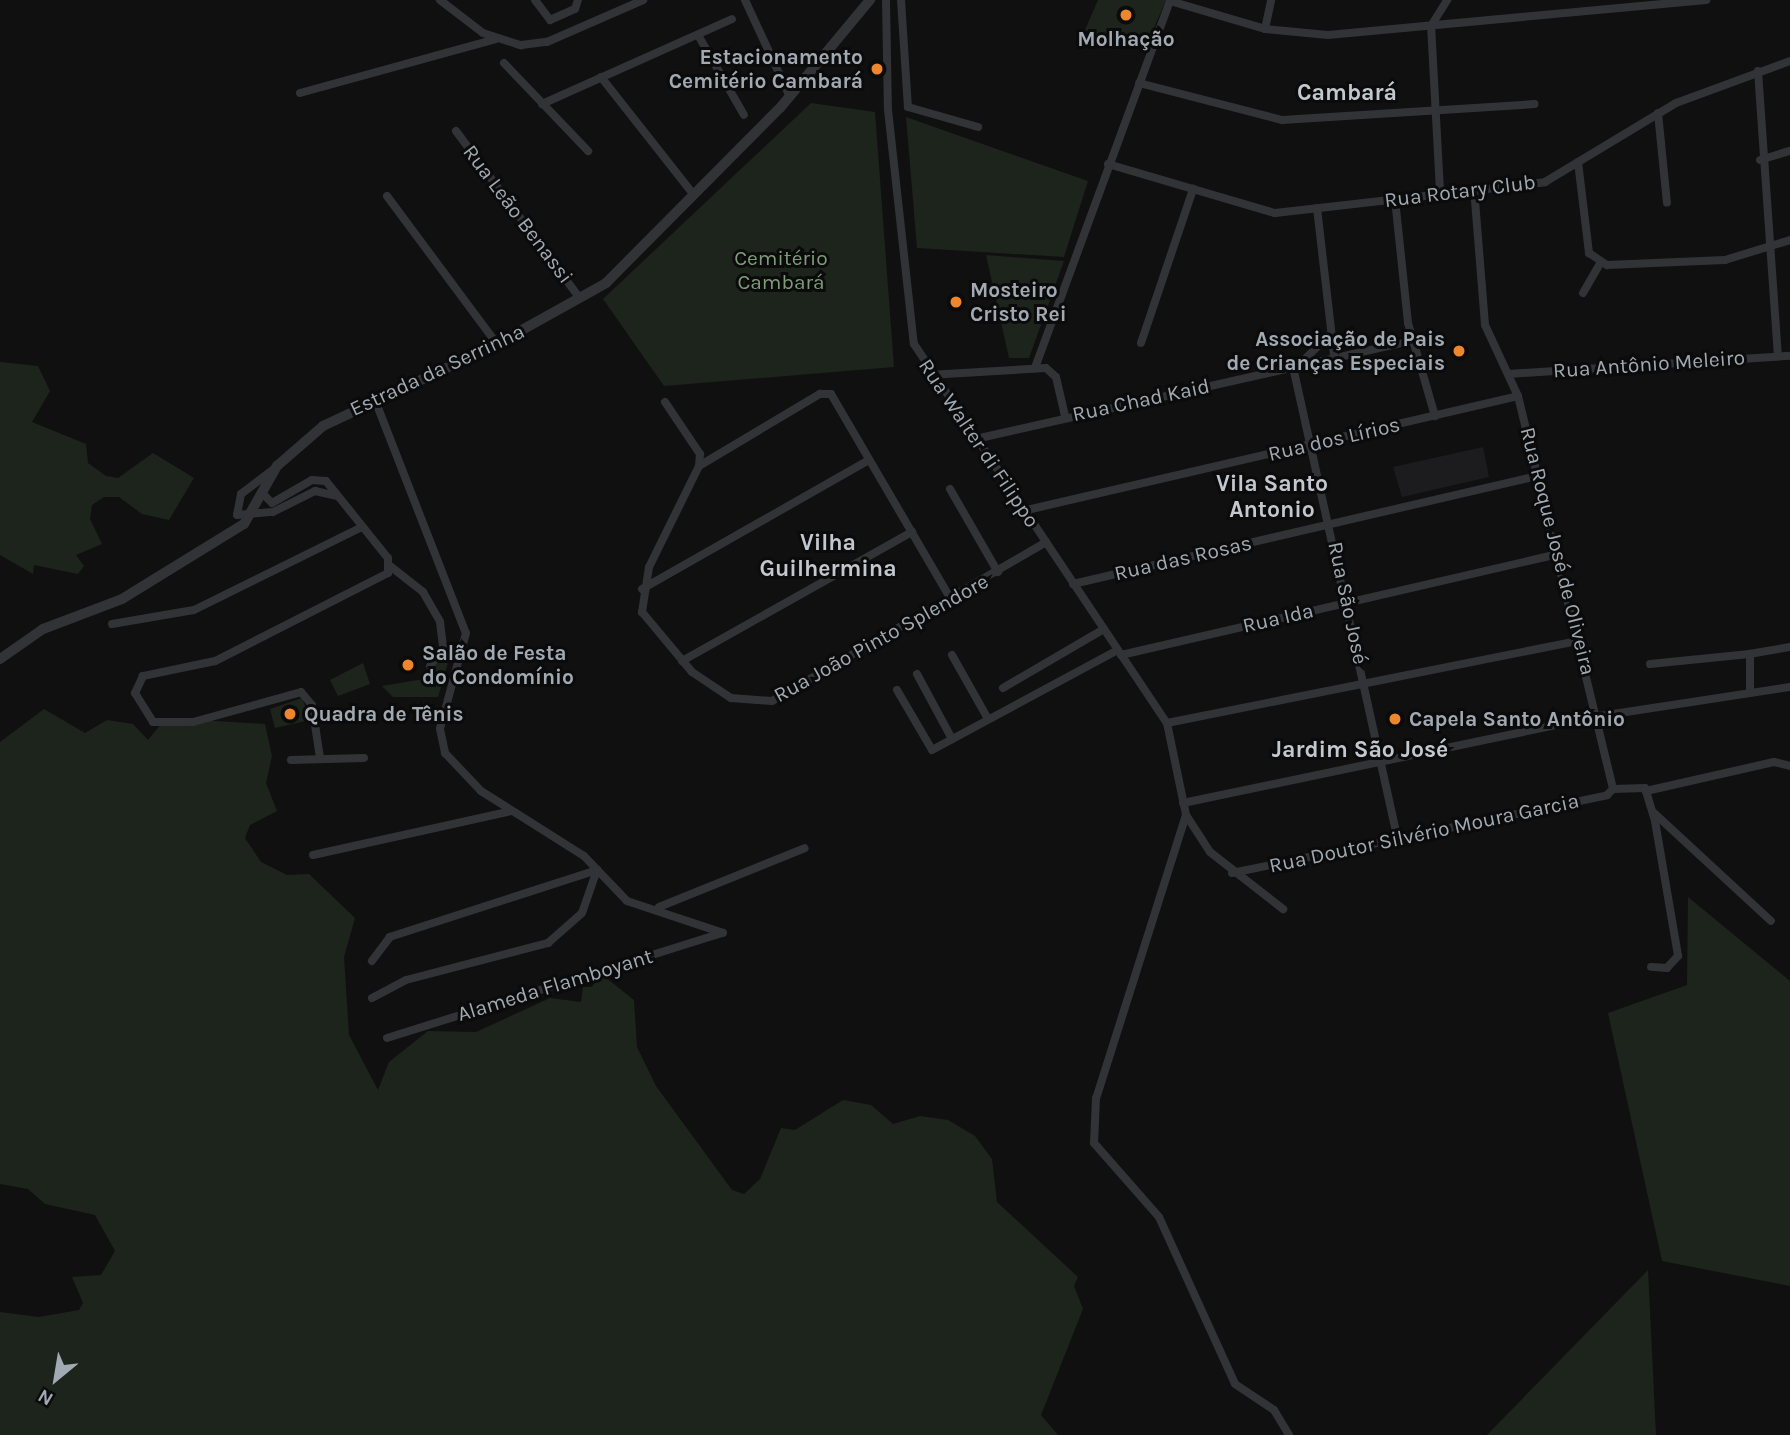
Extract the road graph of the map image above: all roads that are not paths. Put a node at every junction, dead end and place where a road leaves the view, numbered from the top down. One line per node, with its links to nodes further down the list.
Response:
1 (440, 0): 19 (street)
2 (535, 0): 3 (street)
3 (578, 0)
4 (643, 0): 19 (street)
5 (745, 0): 26 (street)
6 (870, 0): 14 (street, Estrada da Serrinha)
7 (886, 0): 62 (street, Rua Walter di Filippo)
8 (901, 0): 32 (street)
9 (1170, 0): 17 (street); 24 (street)
10 (1271, 0): 17 (street)
11 (1447, 0): 16 (street)
12 (1706, 0): 13 (street)
13 (1647, 4): 16 (street)
14 (859, 5): 26 (street, Estrada da Serrinha)
15 (732, 19): 18 (street)
16 (1431, 26): 17 (street); 29 (street)
17 (1265, 29)
18 (698, 35): 23 (street); 31 (street)
19 (496, 38): 25 (street)
20 (1790, 61): 22 (street, Rua Rotary Club)
21 (504, 63): 27 (street)
22 (1758, 71): 30 (street, Rua Rotary Club); 36 (street)
23 (601, 77): 27 (street); 42 (street)
24 (1139, 83): 29 (street); 38 (street)
25 (300, 93)
26 (790, 97): 42 (street, Estrada da Serrinha)
27 (542, 104): 34 (street)
28 (1534, 104): 29 (street)
29 (1433, 112): 41 (street)
30 (1658, 113): 37 (street, Rua Rotary Club); 45 (street)
31 (744, 116)
32 (978, 127)
33 (456, 131): 51 (street, Rua Leão Benassi)
34 (588, 151)
35 (1790, 151): 36 (street)
36 (1760, 160): 48 (street)
37 (1578, 162): 39 (street, Rua Rotary Club); 49 (street)
38 (1108, 164): 40 (street, Rua Rotary Club); 59 (street)
39 (1474, 188): 41 (street, Rua Rotary Club); 61 (street, Rua Roque José de Oliveira)
40 (1193, 189): 46 (street, Rua Rotary Club); 54 (street)
41 (1440, 191): 44 (street, Rua Rotary Club)
42 (693, 194): 51 (street, Estrada da Serrinha)
43 (387, 196): 55 (street)
44 (1395, 199): 46 (street, Rua Rotary Club); 53 (street)
45 (1667, 203)
46 (1317, 208): 52 (street)
47 (1790, 240): 48 (street)
48 (1766, 249): 49 (street); 57 (street)
49 (1601, 262): 50 (street)
50 (1583, 293)
51 (579, 298): 55 (street, Estrada da Serrinha)
52 (1329, 335): 56 (street); 60 (street)
53 (1412, 341): 56 (street, Rua Chad Kaid); 67 (street)
54 (1141, 342)
55 (497, 344): 64 (street, Estrada da Serrinha)
56 (1334, 355): 60 (street, Rua Chad Kaid)
57 (1778, 356): 58 (street, Rua Antônio Meleiro); 61 (street, Rua Antônio Meleiro)
58 (1790, 356)
59 (1036, 365): 62 (street); 66 (street)
60 (1297, 365): 66 (street, Rua Chad Kaid); 69 (street, Rua São José)
61 (1508, 374): 63 (street, Rua Roque José de Oliveira)
62 (929, 375): 68 (street, Rua Walter di Filippo)
63 (1518, 396): 67 (street, Rua dos Lírios); 73 (street, Rua Roque José de Oliveira)
64 (376, 400): 71 (street, Estrada da Serrinha); 119 (street)
65 (666, 402): 72 (street)
66 (1065, 416): 68 (street, Rua Chad Kaid)
67 (1435, 416): 69 (street, Rua dos Lírios)
68 (980, 438): 77 (street, Rua Walter di Filippo)
69 (1314, 444): 77 (street, Rua dos Lírios); 79 (street, Rua São José)
70 (869, 460): 72 (street); 81 (street); 87 (street)
71 (277, 466): 75 (street, Estrada da Serrinha); 78 (street)
72 (699, 466): 87 (street)
73 (1538, 476): 79 (street, Rua das Rosas); 83 (street, Rua Roque José de Oliveira)
74 (950, 489): 85 (street)
75 (264, 495): 76 (street); 78 (street, Estrada da Serrinha)
76 (339, 498): 78 (street); 80 (street)
77 (1027, 510): 82 (street, Rua Walter di Filippo)
78 (252, 517): 97 (street, Estrada da Serrinha)
79 (1332, 526): 86 (street, Rua das Rosas); 89 (street, Rua São José)
80 (360, 528): 84 (street); 90 (street)
81 (912, 532): 88 (street); 98 (street)
82 (1046, 542): 85 (street, Rua João Pinto Splendore); 86 (street, Rua Walter di Filippo)
83 (1558, 554): 89 (street, Rua Ida); 92 (street, Rua Roque José de Oliveira)
84 (390, 566): 100 (street); 111 (street)
85 (998, 572): 88 (street, Rua João Pinto Splendore)
86 (1073, 584): 91 (street, Rua Walter di Filippo)
87 (642, 589): 98 (street, Rua João Pinto Splendore)
88 (952, 601): 98 (street, Rua João Pinto Splendore)
89 (1350, 601): 94 (street, Rua Ida); 102 (street, Rua São José)
90 (112, 624)
91 (1104, 629): 94 (street, Rua Walter di Filippo); 104 (street)
92 (1581, 640): 102 (street); 107 (street, Rua Roque José de Oliveira)
93 (1790, 647): 95 (street)
94 (1119, 652): 108 (street, Rua Ida); 109 (street, Rua Walter di Filippo)
95 (1749, 654): 99 (street); 106 (street)
96 (952, 655): 108 (street)
97 (0, 659)
98 (682, 661)
99 (1650, 664)
100 (430, 666)
101 (917, 674): 110 (street)
102 (1364, 682): 109 (street); 114 (street, Rua São José)
103 (1790, 687): 106 (street)
104 (1003, 688)
105 (897, 690): 110 (street)
106 (1750, 693): 107 (street)
107 (1600, 716): 114 (street); 116 (street, Rua Roque José de Oliveira)
108 (988, 719): 110 (street, Rua Ida)
109 (1167, 723): 118 (street, Rua Walter di Filippo)
110 (952, 739)
111 (320, 758): 112 (street); 113 (street)
112 (364, 758)
113 (291, 760)
114 (1382, 760): 118 (street); 122 (street, Rua São José)
115 (1790, 766): 117 (street, Rua Doutor Silvério Moura Garcia)
116 (1613, 789): 117 (street, Rua Doutor Silvério Moura Garcia); 122 (street, Rua Doutor Silvério Moura Garcia)
117 (1646, 790): 120 (street)
118 (1183, 803): 121 (street, Rua Walter di Filippo)
119 (511, 811): 124 (street); 125 (street)
120 (1652, 811): 129 (street); 131 (street)
121 (1186, 815): 126 (street, Rua Walter di Filippo); 134 (street)
122 (1398, 839): 126 (street, Rua Doutor Silvério Moura Garcia)
123 (805, 848): 127 (street)
124 (313, 855)
125 (597, 870): 127 (street); 130 (street); 132 (street)
126 (1232, 873): 128 (street, Rua Walter di Filippo)
127 (659, 907): 133 (street, Alameda Flamboyant)
128 (1283, 909)
129 (1771, 921)
130 (372, 961)
131 (1651, 967)
132 (372, 998)
133 (387, 1038)
134 (1289, 1435)

